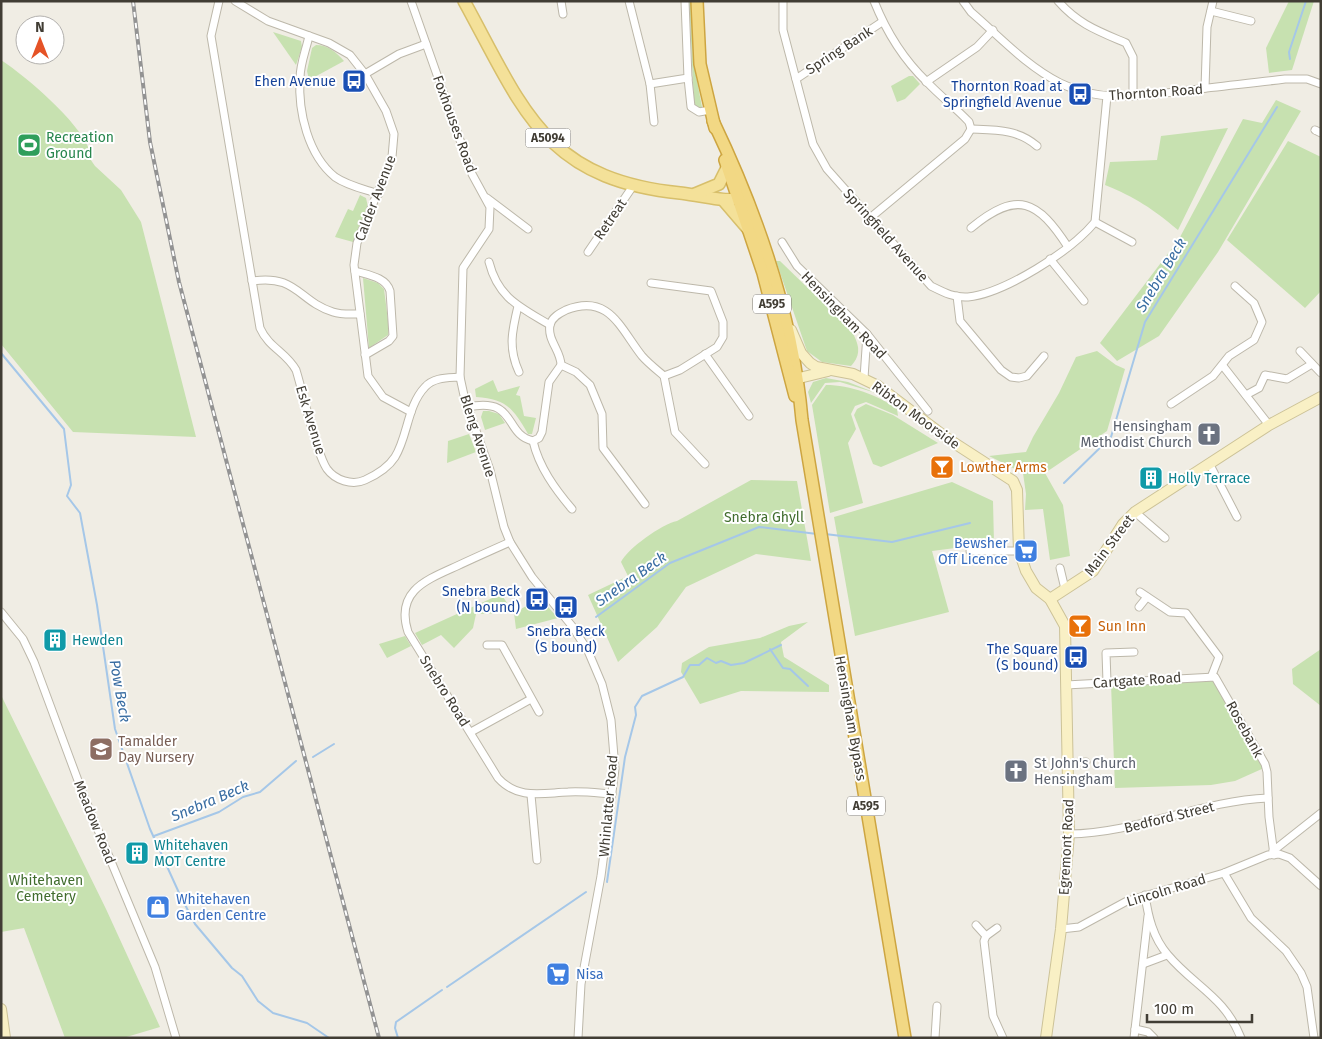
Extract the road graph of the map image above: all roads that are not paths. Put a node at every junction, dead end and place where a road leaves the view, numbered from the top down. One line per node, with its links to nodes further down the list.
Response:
1 (219, 1): 54 (street, Esk Avenue)
2 (235, 1): 19 (street, Calder Avenue)
3 (411, 1): 20 (street, Foxhouses Road)
4 (464, 1): 36 (main road, A5094)
5 (561, 1): 15 (street)
6 (629, 1): 25 (street)
7 (685, 1): 22 (street)
8 (697, 1): 30 (highway, A595)
9 (784, 1): 23 (street, Springfield Avenue)
10 (874, 1): 17 (street)
11 (963, 1): 18 (street, Thornton Road)
12 (1058, 1): 29 (street)
13 (1213, 1): 14 (street)
14 (1211, 11): 16 (street); 27 (street)
15 (563, 14)
16 (1251, 21)
17 (882, 22): 23 (street, Spring Bank); 24 (street)
18 (993, 30): 24 (street); 28 (street, Thornton Road)
19 (309, 36): 21 (street, Calder Avenue); 37 (street)
20 (426, 44): 21 (street); 39 (street, Foxhouses Road)
21 (365, 74): 37 (street, Calder Avenue)
22 (688, 78): 25 (street); 30 (street)
23 (796, 79): 42 (street, Springfield Avenue)
24 (926, 82): 32 (street)
25 (650, 84): 31 (street)
26 (1321, 84): 27 (street, Thornton Road)
27 (1205, 88): 29 (street, Thornton Road)
28 (1107, 96): 29 (street, Thornton Road); 43 (street)
29 (1133, 96)
30 (711, 116): 34 (highway, A595); 35 (highway, A595)
31 (654, 122)
32 (971, 129): 33 (street); 42 (street)
33 (1037, 146)
34 (727, 168): 38 (main road); 40 (highway, A595)
35 (741, 182): 40 (main road); 41 (highway, A595)
36 (633, 186): 38 (main road, A5094); 49 (street, Retreat)
37 (379, 194): 53 (street, Calder Avenue)
38 (694, 194): 40 (main road, A5094)
39 (487, 198): 45 (street); 52 (street, Foxhouses Road)
40 (733, 198): 41 (main road, A5094); 76 (highway, A595)
41 (749, 203): 60 (highway, A595)
42 (870, 218): 57 (street, Springfield Avenue)
43 (1095, 222): 47 (street); 48 (street, Springfield Avenue)
44 (971, 228): 48 (street)
45 (528, 229)
46 (782, 242): 63 (street, Hensingham Road)
47 (1132, 242)
48 (1068, 247): 50 (street, Springfield Avenue)
49 (588, 252)
50 (1050, 259): 57 (street, Springfield Avenue); 58 (street)
51 (489, 262): 59 (street)
52 (463, 268): 77 (street, Bleng Avenue)
53 (355, 271): 61 (street, Calder Avenue); 66 (street)
54 (252, 281): 61 (street); 84 (street, Esk Avenue)
55 (651, 283): 65 (street)
56 (1234, 286): 70 (street)
57 (957, 296): 67 (street)
58 (1084, 301)
59 (518, 306): 62 (street); 73 (street)
60 (782, 309): 71 (main road); 76 (highway, A595)
61 (360, 314): 66 (street, Calder Avenue)
62 (550, 325): 69 (street); 75 (street)
63 (867, 334): 78 (street); 83 (street, Hensingham Road)
64 (1300, 351): 68 (street)
65 (705, 354): 75 (street); 85 (street)
66 (365, 356): 84 (street, Calder Avenue)
67 (1044, 356)
68 (1312, 364): 74 (street); 79 (street)
69 (561, 365): 87 (street); 91 (street)
70 (1223, 366): 79 (street); 81 (street)
71 (816, 367): 72 (main road, Ribton Moorside); 76 (main road, Ribton Moorside)
72 (832, 370): 76 (main road); 78 (main road, Ribton Moorside)
73 (519, 372)
74 (1321, 373)
75 (664, 376): 89 (street)
76 (795, 376): 140 (highway, Hensingham Bypass / A595)
77 (460, 377): 82 (street, Bleng Avenue); 84 (street, Esk Avenue)
78 (864, 378): 99 (main road, Ribton Moorside)
79 (1246, 395): 86 (street)
80 (1321, 397): 86 (main road, Main Street)
81 (1172, 404)
82 (468, 406): 87 (street); 97 (street, Bleng Avenue)
83 (928, 410)
84 (411, 412)
85 (749, 416)
86 (1269, 425): 88 (main road, Main Street)
87 (533, 441): 93 (street)
88 (1210, 463): 94 (main road, Main Street); 95 (street)
89 (705, 464)
90 (646, 490): 91 (street)
91 (639, 495): 92 (street)
92 (645, 504)
93 (572, 509)
94 (1135, 512): 96 (street); 101 (main road, Main Street)
95 (1237, 517)
96 (1165, 538)
97 (510, 542): 114 (street, Snebro Road); 117 (street, Whinlatter Road)
98 (970, 551): 99 (street)
99 (1019, 551): 104 (main road)
100 (1060, 568): 101 (street)
101 (1065, 589): 104 (main road, Main Street)
102 (1140, 592): 103 (street)
103 (1147, 597): 105 (street); 109 (street)
104 (1050, 600): 111 (main road, Egremont Road)
105 (1139, 608)
106 (1, 612): 138 (street, Meadow Road)
107 (487, 645): 112 (street)
108 (1134, 652): 110 (street)
109 (1210, 675): 110 (street, Cartgate Road); 119 (street, Rosebank)
110 (1107, 682): 111 (street, Cartgate Road)
111 (1066, 684): 116 (main road, Egremont Road)
112 (531, 699): 113 (street); 114 (street)
113 (539, 712)
114 (471, 732): 118 (street, Snebro Road)
115 (1086, 762): 116 (street)
116 (1067, 763): 121 (main road, Egremont Road)
117 (612, 794): 118 (street, Snebro Road); 139 (street, Whinlatter Road)
118 (532, 795): 123 (street)
119 (1268, 798): 121 (street, Bedford Street); 122 (street, Rosebank)
120 (1321, 813): 122 (street)
121 (1069, 834): 130 (main road, Egremont Road)
122 (1274, 853): 124 (street, Lincoln Road); 125 (street)
123 (537, 860)
124 (1224, 873): 126 (street, Lincoln Road); 147 (street)
125 (1321, 886)
126 (1145, 895): 127 (street); 130 (street, Lincoln Road)
127 (1148, 915): 132 (street); 133 (street)
128 (976, 925): 131 (street)
129 (997, 928): 131 (street)
130 (1061, 929): 143 (main road, Egremont Road)
131 (986, 936): 142 (street)
132 (1167, 955): 133 (street); 146 (street)
133 (1144, 964): 136 (street)
134 (937, 1006): 141 (street)
135 (1, 1009): 137 (main road)
136 (1135, 1029): 144 (street); 145 (street)
137 (6, 1038)
138 (176, 1038)
139 (578, 1038)
140 (905, 1038)
141 (935, 1038)
142 (1003, 1038)
143 (1046, 1038)
144 (1134, 1038)
145 (1154, 1038)
146 (1242, 1038)
147 (1314, 1038)

